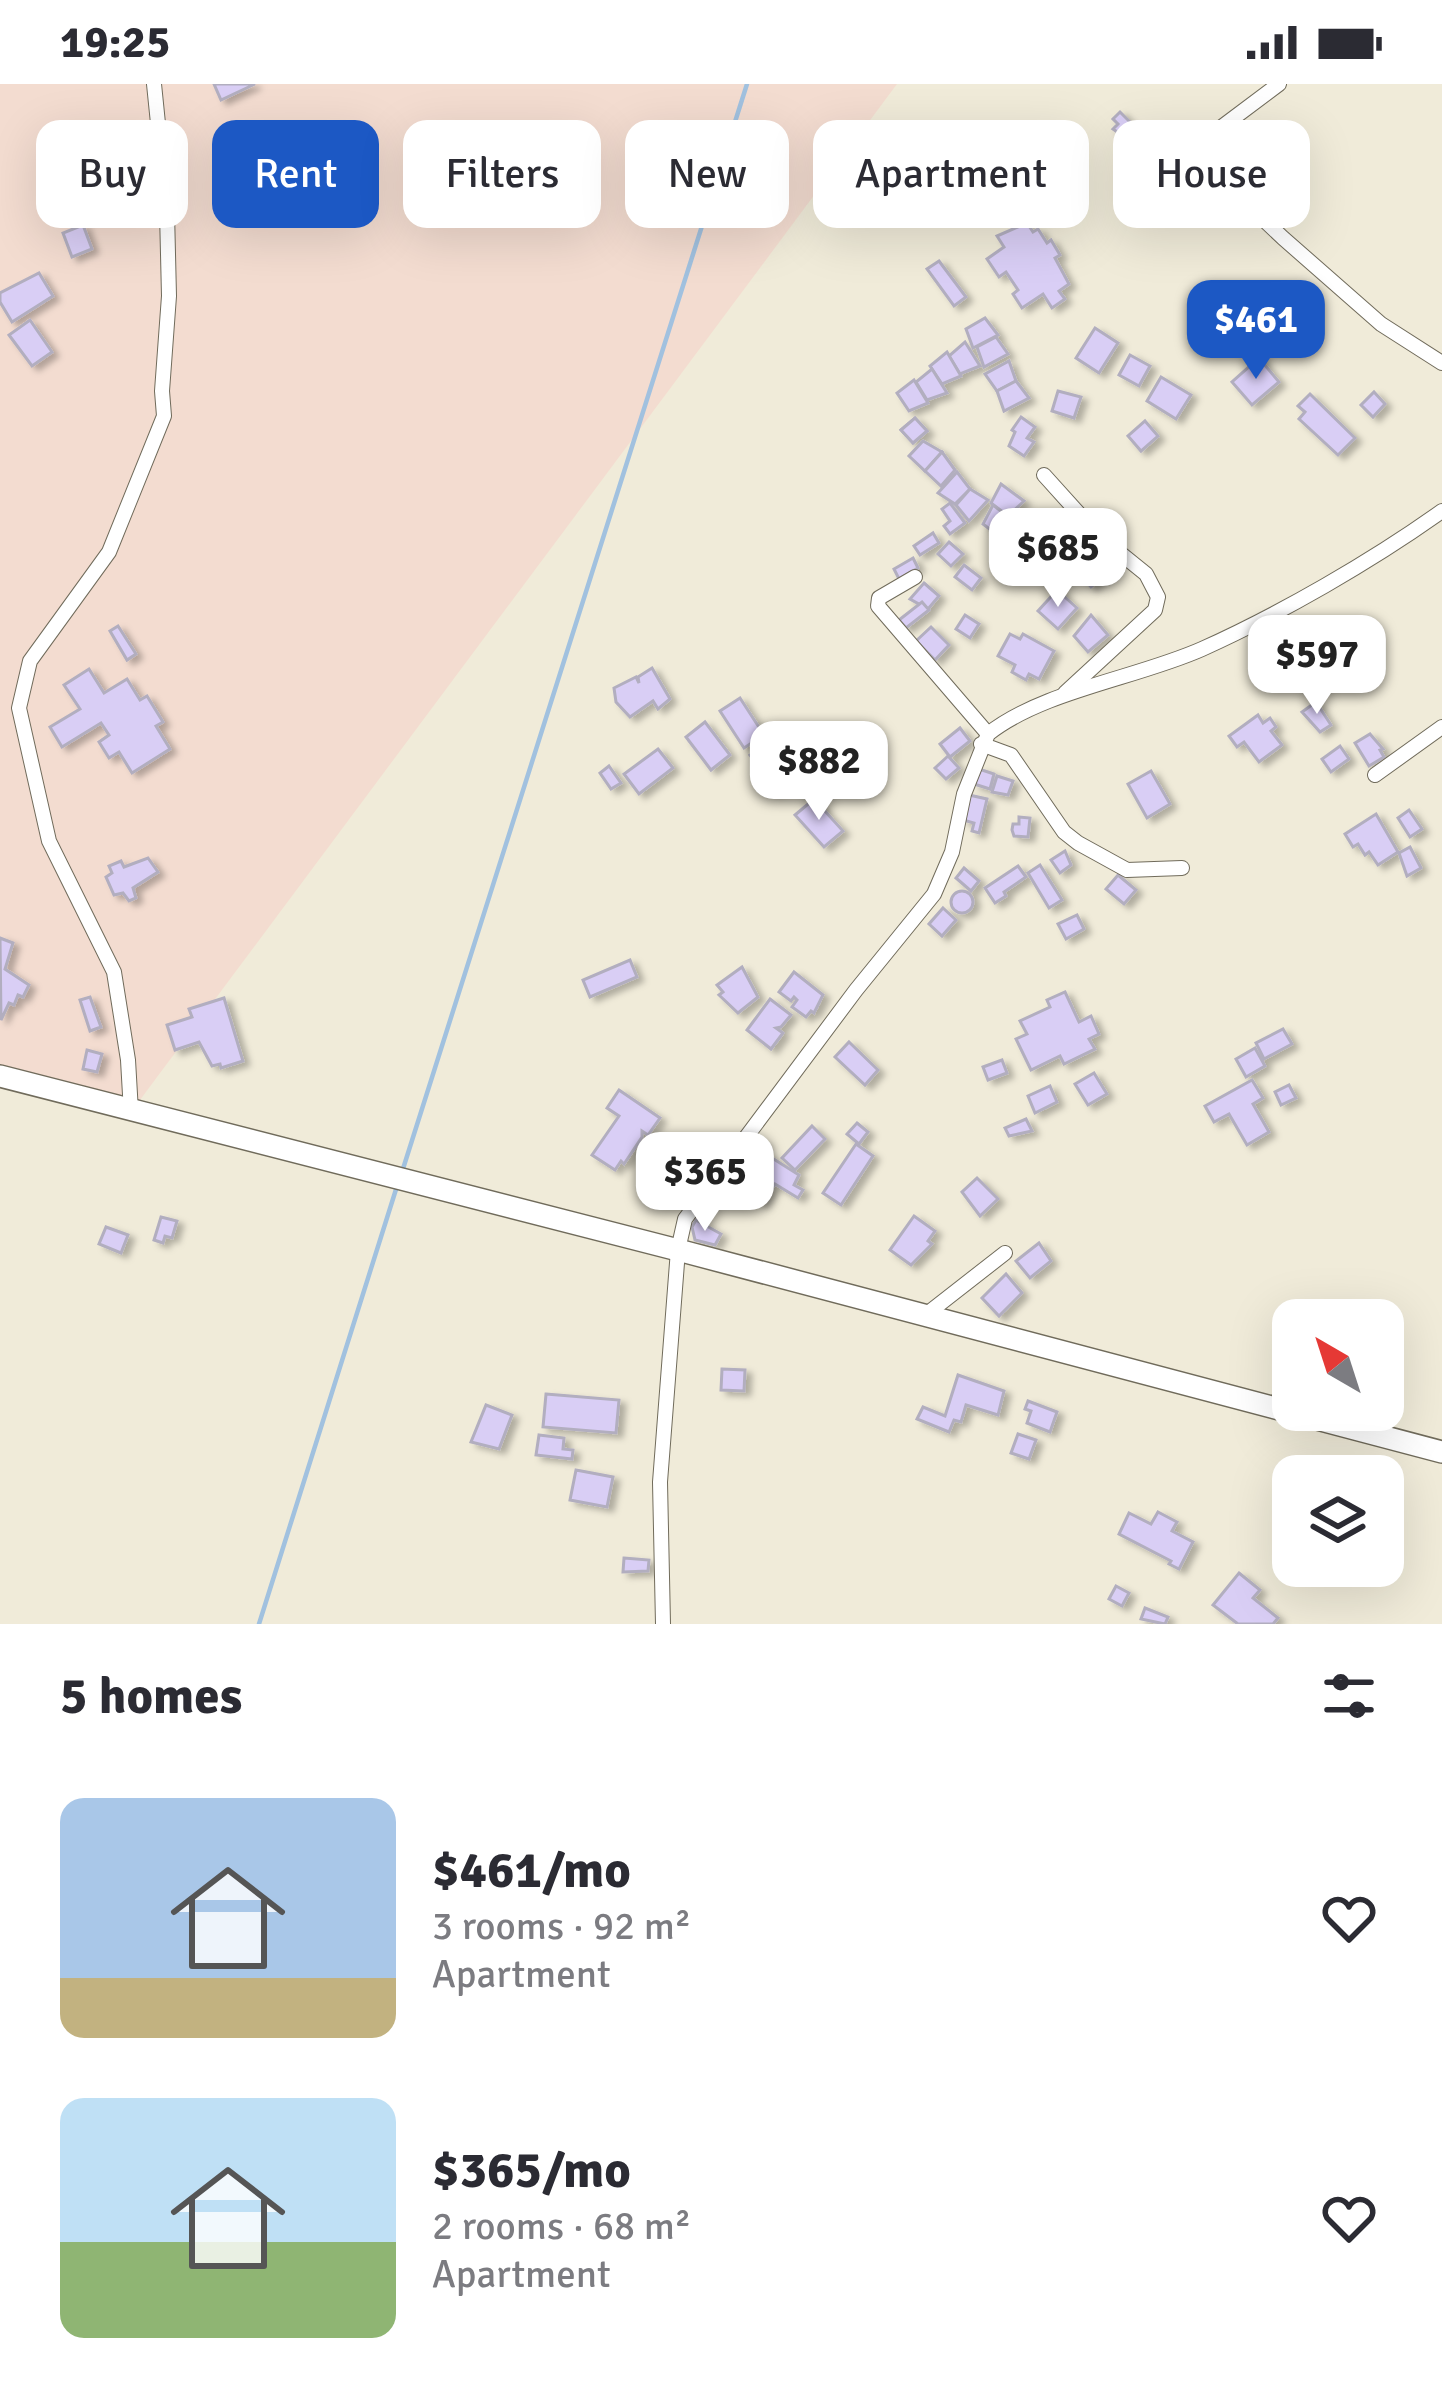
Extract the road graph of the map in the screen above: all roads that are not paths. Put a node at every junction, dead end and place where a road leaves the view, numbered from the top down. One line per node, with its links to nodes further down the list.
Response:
1 (154, 84): 13 (street)
2 (1279, 84): 3 (street)
3 (1442, 363)
4 (1044, 475): 7 (street)
5 (1442, 511): 7 (street)
6 (915, 578): 9 (street)
7 (1062, 697): 9 (street)
8 (1442, 728): 10 (street)
9 (984, 739): 11 (street); 14 (street)
10 (1375, 775)
11 (1182, 868)
12 (0, 1076): 13 (street)
13 (131, 1112): 14 (street)
14 (678, 1250): 16 (street); 18 (street)
15 (1005, 1253): 16 (street)
16 (923, 1317): 17 (street)
17 (1442, 1451)
18 (663, 1624)

